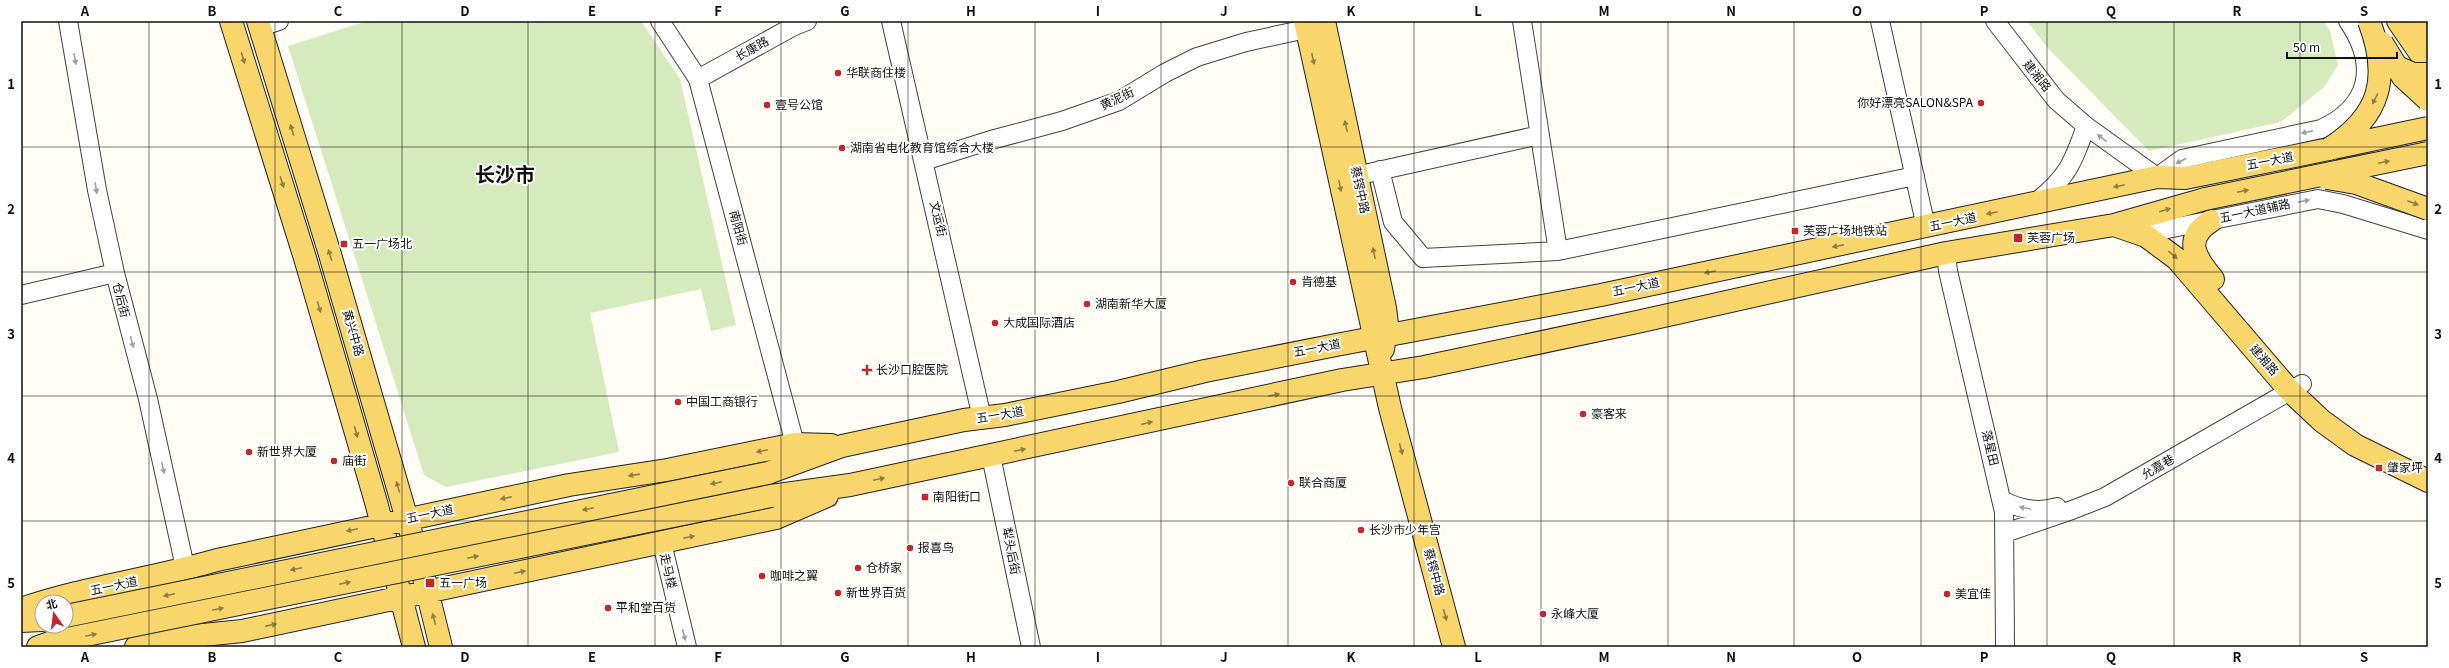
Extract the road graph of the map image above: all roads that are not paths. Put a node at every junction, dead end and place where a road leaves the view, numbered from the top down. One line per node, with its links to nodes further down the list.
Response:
1 (68, 21): 42 (street, 仓后街, one-way to 42)
2 (231, 21): 60 (main road, 黄兴中路, one-way to 60)
3 (660, 21): 19 (street, 南阳街)
4 (807, 21): 19 (street, 长康路)
5 (891, 21): 27 (street, 文运街)
6 (1522, 21): 24 (street)
7 (1880, 21): 30 (street)
8 (1995, 21): 22 (street, 建湘路)
9 (2348, 21): 18 (street)
10 (2369, 21): 16 (main road, bridge); 25 (main road, one-way to 25, bridge)
11 (2398, 21): 15 (main road)
12 (2418, 21): 15 (main road)
13 (1312, 24): 27 (street, 黄泥街); 29 (main road, 蔡锷中路, one-way to 13); 43 (main road, 蔡锷中路, one-way to 43)
14 (266, 25): 59 (main road, 黄兴中路, one-way to 14)
15 (2425, 51): 18 (street)
16 (2395, 66): 17 (main road, bridge); 20 (main road, bridge)
17 (2428, 74)
18 (2366, 78): 21 (street)
19 (698, 79): 52 (street, 南阳街)
20 (2428, 100)
21 (2343, 117): 31 (street, one-way to 31); 34 (street)
22 (2086, 126): 31 (street, 建湘路, one-way to 22); 33 (street)
23 (2424, 130): 25 (main road, 五一大道, bridge)
24 (1540, 135): 28 (street); 40 (street)
25 (2329, 149): 31 (main road, 五一大道)
26 (2428, 153): 32 (main road, 五一大道, one-way to 26, bridge)
27 (924, 161): 50 (street, 文运街)
28 (1380, 170): 29 (street); 40 (street)
29 (1357, 176): 43 (main road, 蔡锷中路, one-way to 29)
30 (1915, 176): 38 (street); 40 (street)
31 (2157, 177): 33 (main road, 五一大道, one-way to 33)
32 (2308, 178): 36 (main road, one-way to 36, bridge); 37 (main road, 五一大道, one-way to 32, bridge)
33 (2032, 205): 38 (main road, 五一大道, one-way to 38)
34 (2368, 211): 35 (street, 五一大道辅路, one-way to 34); 36 (street, 五一大道辅路)
35 (2210, 221): 39 (street, 五一大道辅路); 49 (main road, 建湘路)
36 (2426, 223)
37 (2114, 225): 39 (main road, 建湘路); 41 (main road, 五一大道)
38 (1926, 227): 45 (main road, 五一大道, one-way to 45)
39 (2142, 234): 49 (main road, 建湘路, one-way to 49)
40 (1558, 251)
41 (1946, 253): 47 (main road, 五一大道); 58 (street, 落星田)
42 (115, 273): 44 (street); 63 (street, 仓后街, one-way to 63)
43 (1371, 288): 45 (main road); 46 (main road); 47 (main road, 蔡锷中路)
44 (21, 295)
45 (1433, 327): 47 (main road, 五一大道)
46 (1336, 345): 47 (main road, 五一大道); 50 (main road, 五一大道)
47 (1380, 351): 48 (main road, 五一大道); 51 (main road, 蔡锷中路)
48 (1342, 380): 51 (main road); 54 (main road, 五一大道, one-way to 48)
49 (2294, 385): 55 (main road, 建湘路); 56 (main road, 建湘路); 58 (street, 允嘉巷, one-way to 58); 61 (street, 允嘉巷)
50 (982, 418): 53 (main road, 五一大道)
51 (1394, 424): 77 (main road, 蔡锷中路, one-way to 77)
52 (795, 444): 53 (main road, 五一大道); 59 (main road, 五一大道, one-way to 59)
53 (842, 446): 67 (main road, 五一大道, one-way to 67, bridge)
54 (991, 456): 57 (main road, 五一大道, one-way to 54); 76 (street, 犁头后街)
55 (2428, 466)
56 (2428, 481)
57 (850, 486): 62 (main road, 五一大道, one-way to 57); 71 (main road, 五一大道, one-way to 57, bridge)
58 (2002, 500): 61 (street, 落星田)
59 (407, 519): 60 (main road, 五一大道); 64 (main road, 黄兴中路)
60 (382, 524): 63 (main road, 五一大道, one-way to 63); 65 (main road, 黄兴中路)
61 (2005, 533): 78 (street, 落星田)
62 (662, 542): 64 (main road, 五一大道, one-way to 62); 75 (street, 走马楼, one-way to 75)
63 (173, 573): 66 (main road, 五一大道)
64 (428, 592): 65 (main road, 五一大道); 74 (main road, 黄兴中路, one-way to 64)
65 (402, 597): 70 (main road, 五一大道, one-way to 65); 73 (main road, 黄兴中路)
66 (21, 609)
67 (74, 614)
68 (34, 620): 69 (main road)
69 (21, 621)
70 (213, 641): 72 (main road, 五一大道)
71 (45, 645)
72 (136, 647)
73 (414, 647)
74 (441, 647)
75 (687, 647)
76 (1031, 647)
77 (1454, 647)
78 (2005, 647)

